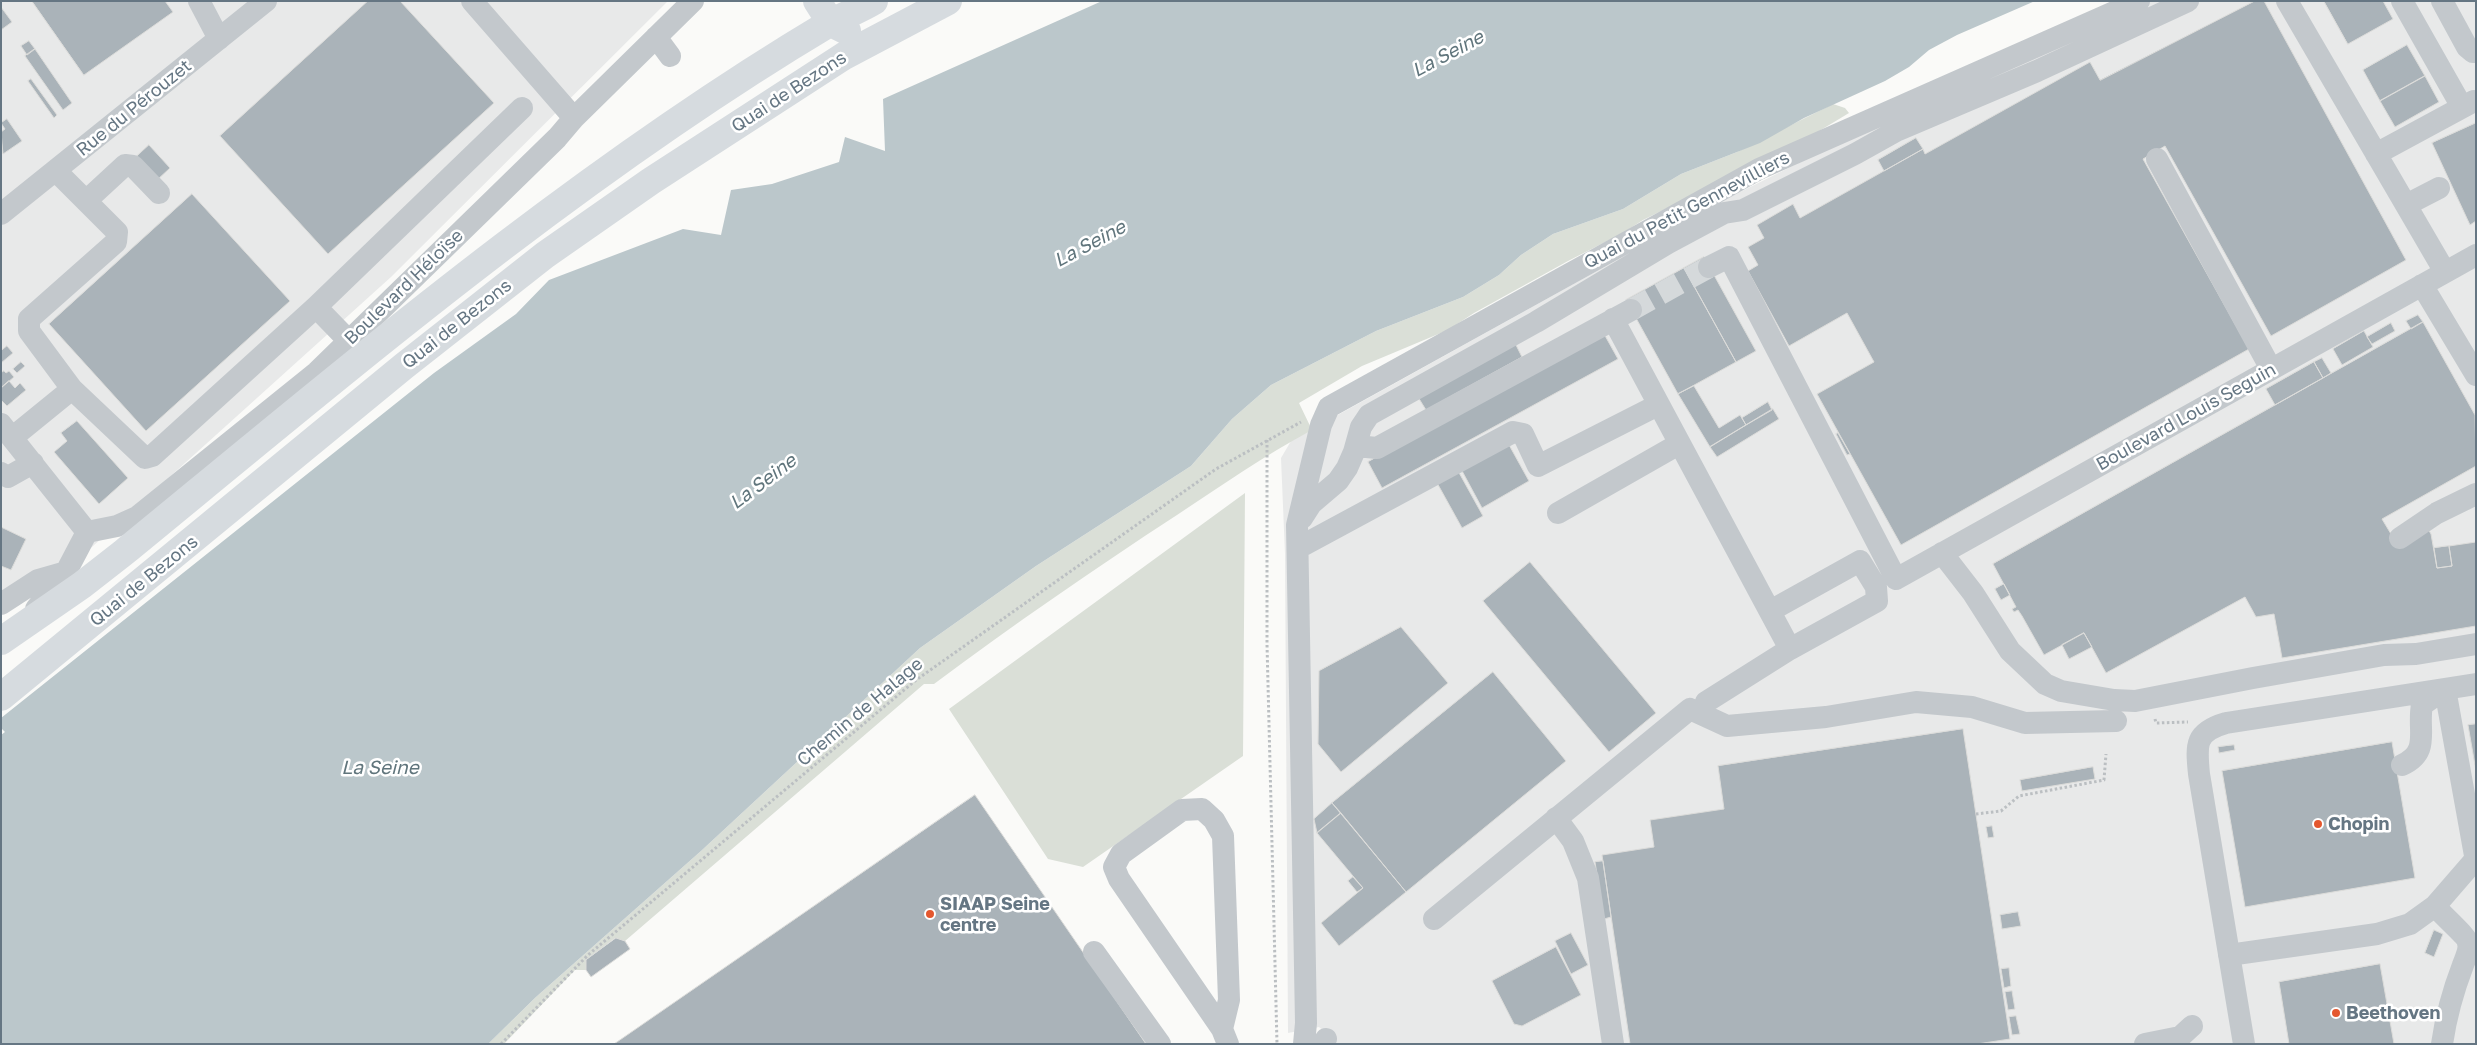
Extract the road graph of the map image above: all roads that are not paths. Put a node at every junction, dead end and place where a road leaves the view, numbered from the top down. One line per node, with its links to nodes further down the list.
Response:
1 (198, 1): 15 (street)
2 (266, 1): 15 (street, Rue du Pérouzet)
3 (472, 1): 21 (street)
4 (692, 1): 13 (street, Boulevard Héloïse)
5 (874, 1): 12 (main road, Quai de Bezons)
6 (948, 1): 14 (main road, Quai de Bezons)
7 (2139, 1): 47 (street, Quai du Petit Gennevilliers)
8 (2188, 1): 42 (street)
9 (2287, 1): 22 (street)
10 (2402, 1): 19 (street)
11 (2442, 1): 16 (street)
12 (824, 12): 14 (main road); 18 (main road); 55 (main road, Quai de Bezons)
13 (656, 37): 17 (street); 21 (street, Boulevard Héloïse)
14 (881, 37): 18 (main road, Quai de Bezons)
15 (219, 39): 24 (street, Rue du Pérouzet)
16 (2476, 51)
17 (670, 56)
18 (823, 70): 61 (main road, Quai de Bezons)
19 (2469, 104): 22 (street)
20 (522, 108): 34 (street)
21 (574, 118): 35 (street, Boulevard Héloïse)
22 (2376, 154): 28 (street)
23 (2157, 158): 36 (street)
24 (56, 171): 27 (street); 29 (street, Rue du Pérouzet)
25 (2439, 188): 28 (street)
26 (159, 193): 27 (street)
27 (86, 200): 38 (street)
28 (2406, 205): 32 (street)
29 (1, 214)
30 (2476, 255): 32 (street, Boulevard Louis Seguin)
31 (1710, 267): 51 (street, Boulevard Louis Seguin)
32 (2445, 272): 33 (street, Boulevard Louis Seguin)
33 (2422, 285): 36 (street, Boulevard Louis Seguin); 37 (street)
34 (316, 307): 35 (street); 38 (street)
35 (349, 341): 48 (street, Boulevard Héloïse)
36 (2271, 369): 51 (street, Boulevard Louis Seguin)
37 (2476, 375)
38 (72, 390): 40 (street)
39 (1658, 405): 41 (street); 42 (street); 50 (street)
40 (7, 430): 43 (street)
41 (1679, 444): 46 (street); 54 (street)
42 (1356, 446): 47 (street)
43 (33, 463): 44 (street); 48 (street)
44 (1, 473)
45 (2476, 494): 49 (street)
46 (1558, 512)
47 (1297, 525): 50 (street)
48 (87, 532): 52 (street)
49 (2400, 538)
50 (1298, 548): 74 (street)
51 (1942, 553): 57 (street)
52 (66, 572): 53 (street); 55 (street)
53 (1, 604)
54 (1770, 612): 58 (street); 58 (street)
55 (27, 623): 56 (main road, Quai de Bezons)
56 (1, 641)
57 (2476, 644)
58 (1790, 649): 62 (street)
59 (2476, 684): 60 (street)
60 (2445, 689): 64 (street); 66 (street); 70 (street)
61 (1, 697)
62 (1706, 702)
63 (2116, 721): 65 (street)
64 (2402, 765)
65 (1556, 818): 68 (street); 75 (street)
66 (2475, 861): 67 (street)
67 (2434, 906): 70 (street); 78 (street)
68 (1434, 919)
69 (1094, 952): 73 (street)
70 (2229, 956): 77 (street)
71 (2192, 1026): 76 (street)
72 (1225, 1036): 72 (street)
73 (1160, 1044)
74 (1304, 1044)
75 (1614, 1044)
76 (2145, 1044)
77 (2244, 1044)
78 (2442, 1044)

